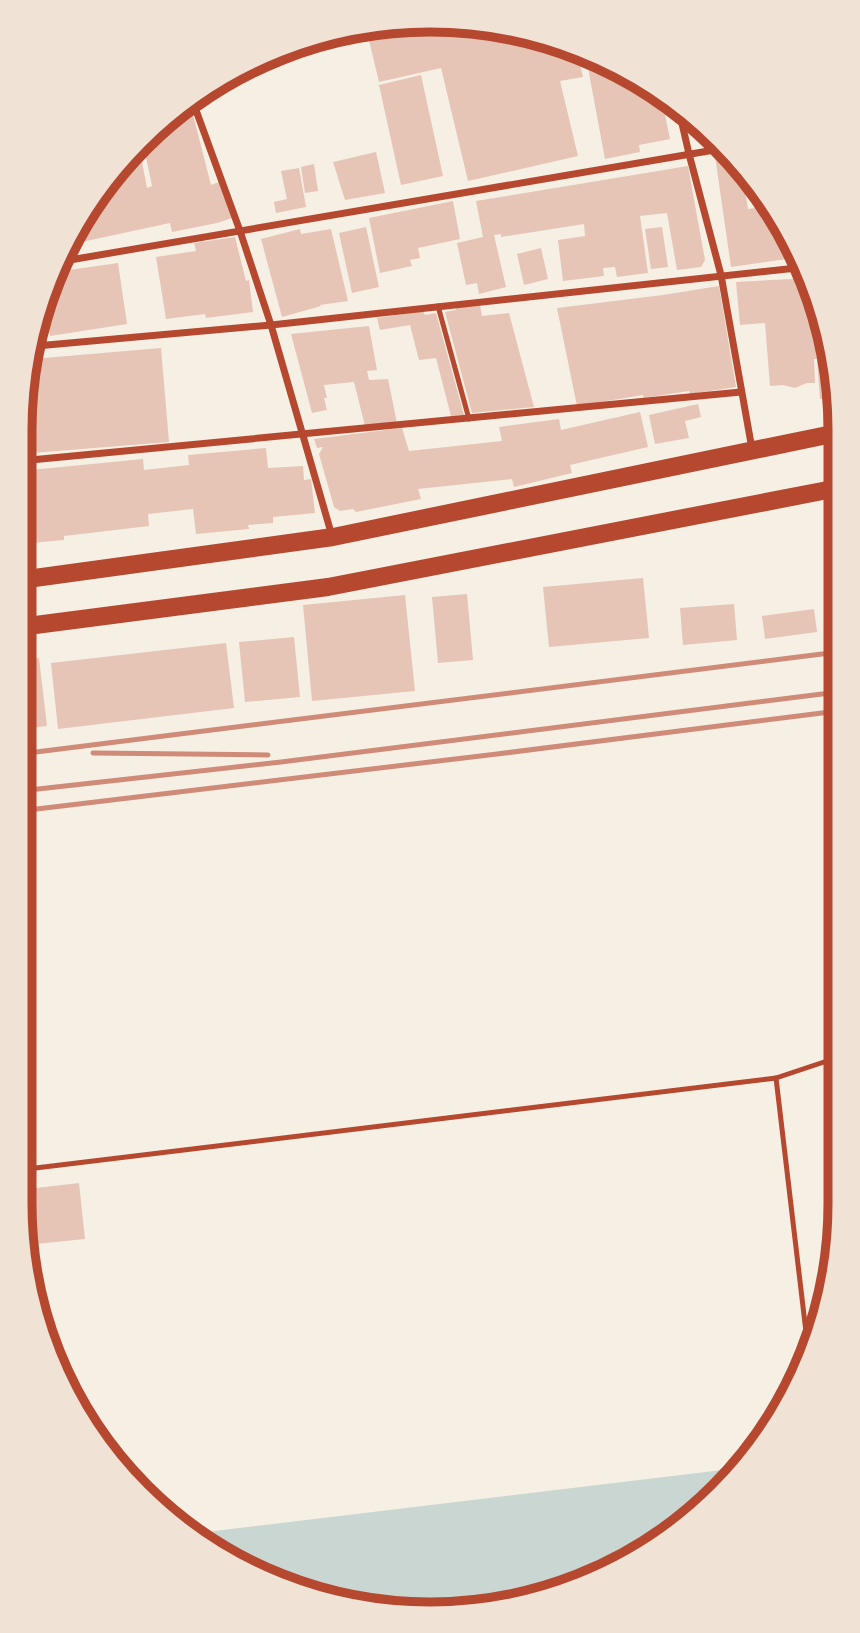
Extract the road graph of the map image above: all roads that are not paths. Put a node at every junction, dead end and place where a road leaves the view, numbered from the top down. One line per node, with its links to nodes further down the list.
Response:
1 (195, 108): 5 (street)
2 (681, 121): 4 (street)
3 (714, 150): 4 (street)
4 (689, 154): 5 (street); 8 (street)
5 (240, 231): 6 (street); 10 (street)
6 (70, 260)
7 (793, 268): 8 (street)
8 (721, 275): 9 (street); 12 (street)
9 (438, 306): 10 (street); 13 (lane)
10 (271, 325): 11 (street); 14 (street)
11 (41, 346)
12 (741, 392): 13 (street); 16 (street)
13 (469, 419): 14 (street)
14 (302, 433): 17 (street); 19 (street)
15 (828, 435): 16 (main road)
16 (752, 449): 19 (main road)
17 (32, 460)
18 (828, 490): 21 (main road)
19 (333, 537): 20 (main road)
20 (32, 578)
21 (32, 624)
22 (828, 1061): 23 (lane)
23 (776, 1078): 24 (lane); 25 (lane)
24 (32, 1168)
25 (806, 1333)

